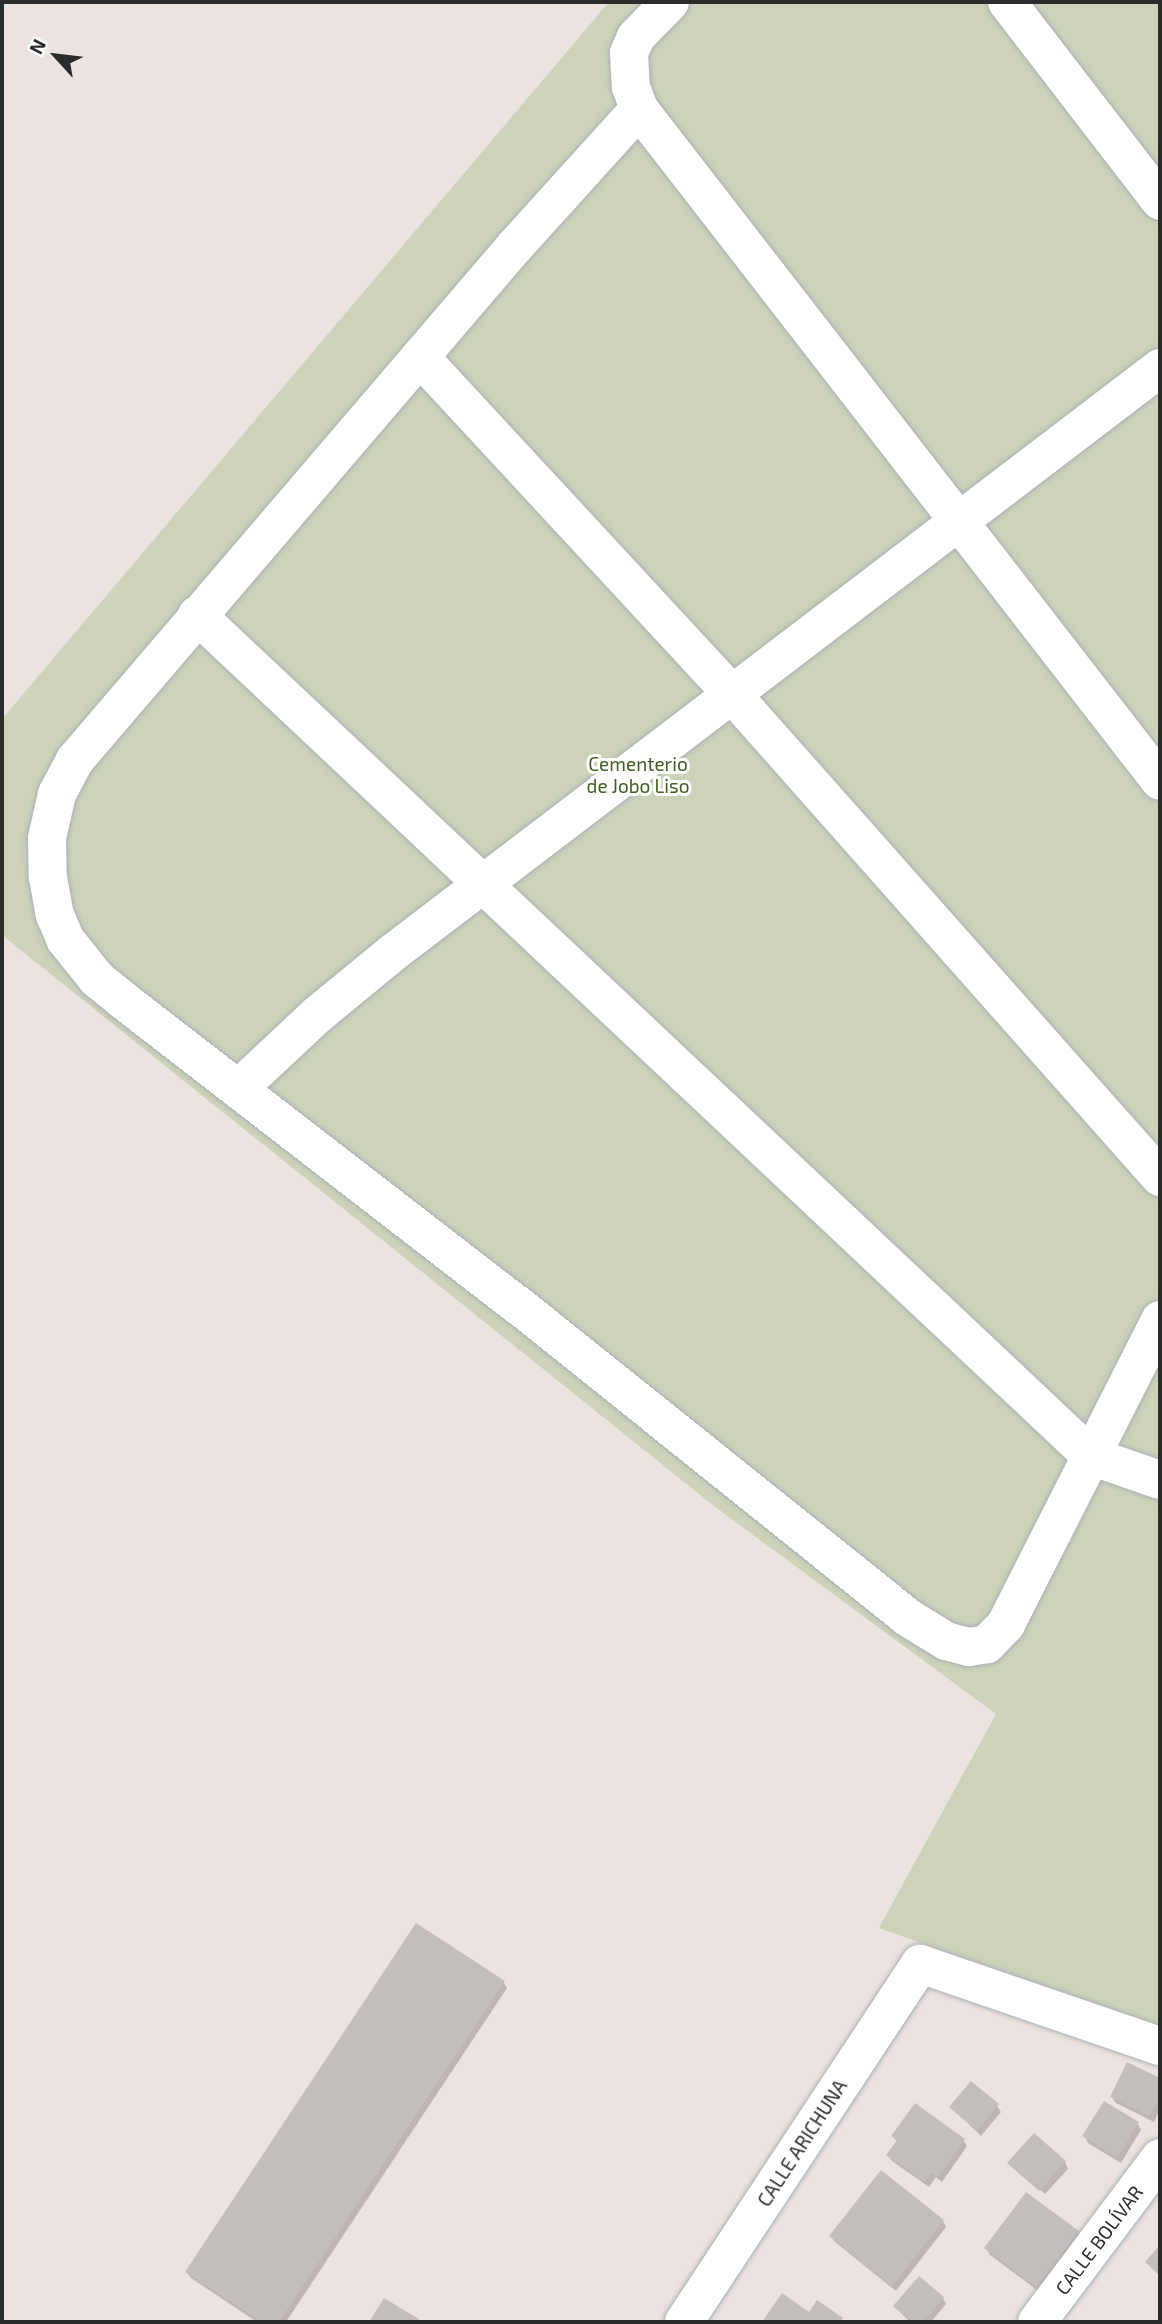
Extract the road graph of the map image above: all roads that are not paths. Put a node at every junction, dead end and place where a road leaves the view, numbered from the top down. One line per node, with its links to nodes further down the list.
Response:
1 (670, 2): 3 (street)
2 (1007, 2): 4 (street)
3 (639, 108): 5 (street); 7 (street)
4 (1160, 201)
5 (419, 357): 8 (street); 9 (street)
6 (1160, 368): 7 (street)
7 (960, 520): 9 (street); 10 (street)
8 (197, 615): 11 (street); 12 (street)
9 (731, 693): 11 (street); 13 (street)
10 (1160, 781)
11 (481, 884): 12 (street); 15 (street)
12 (238, 1089): 15 (street)
13 (1160, 1177)
14 (1160, 1320): 15 (street)
15 (1091, 1456): 16 (street)
16 (1160, 1480)
17 (1160, 2046): 19 (street, CALLE ARICHUNA)
18 (1160, 2158): 20 (street, CALLE BOLÍVAR)
19 (684, 2322)
20 (1037, 2322)

